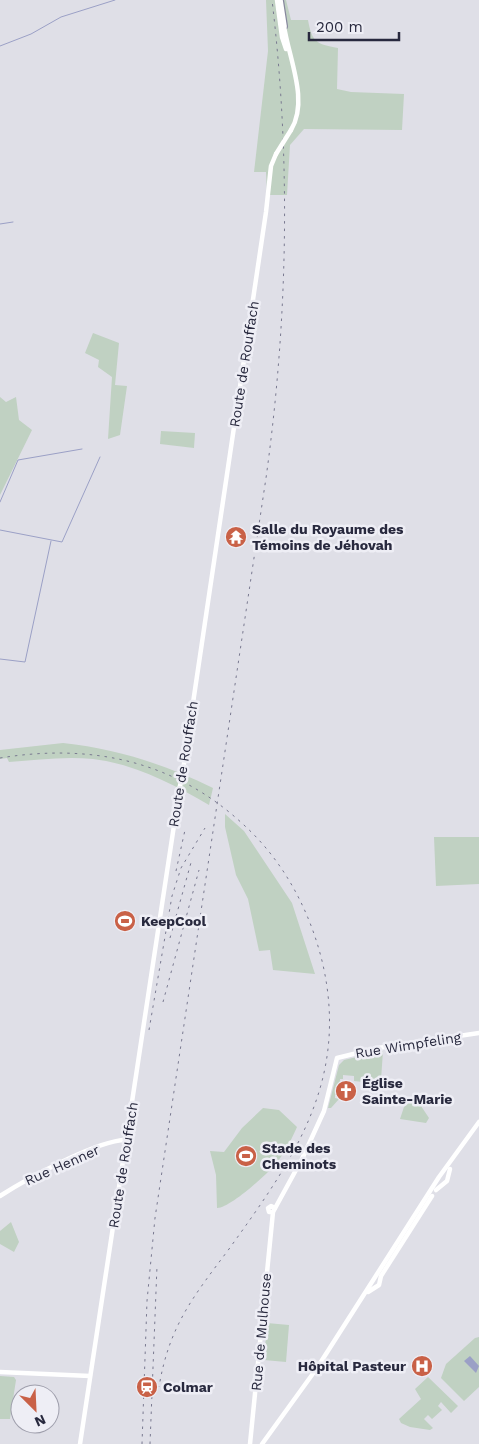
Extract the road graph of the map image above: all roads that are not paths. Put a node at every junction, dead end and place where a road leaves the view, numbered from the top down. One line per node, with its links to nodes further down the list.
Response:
1 (278, 0): 2 (highway)
2 (282, 26): 6 (main road, Route de Rouffach, bridge)
3 (479, 1033): 11 (main road, Rue Wimpfeling)
4 (479, 1122): 7 (main road)
5 (479, 1126): 8 (main road)
6 (126, 1140): 10 (main road, Rue Henner); 14 (main road, Route de Rouffach)
7 (440, 1177): 8 (main road); 9 (main road); 12 (main road)
8 (447, 1178): 9 (main road)
9 (444, 1183): 12 (main road)
10 (0, 1196)
11 (273, 1210): 16 (main road, Rue de Mulhouse)
12 (372, 1284): 17 (main road)
13 (0, 1372): 14 (main road)
14 (90, 1376): 15 (main road, Route de Rouffach)
15 (81, 1444)
16 (250, 1444)
17 (262, 1444)

